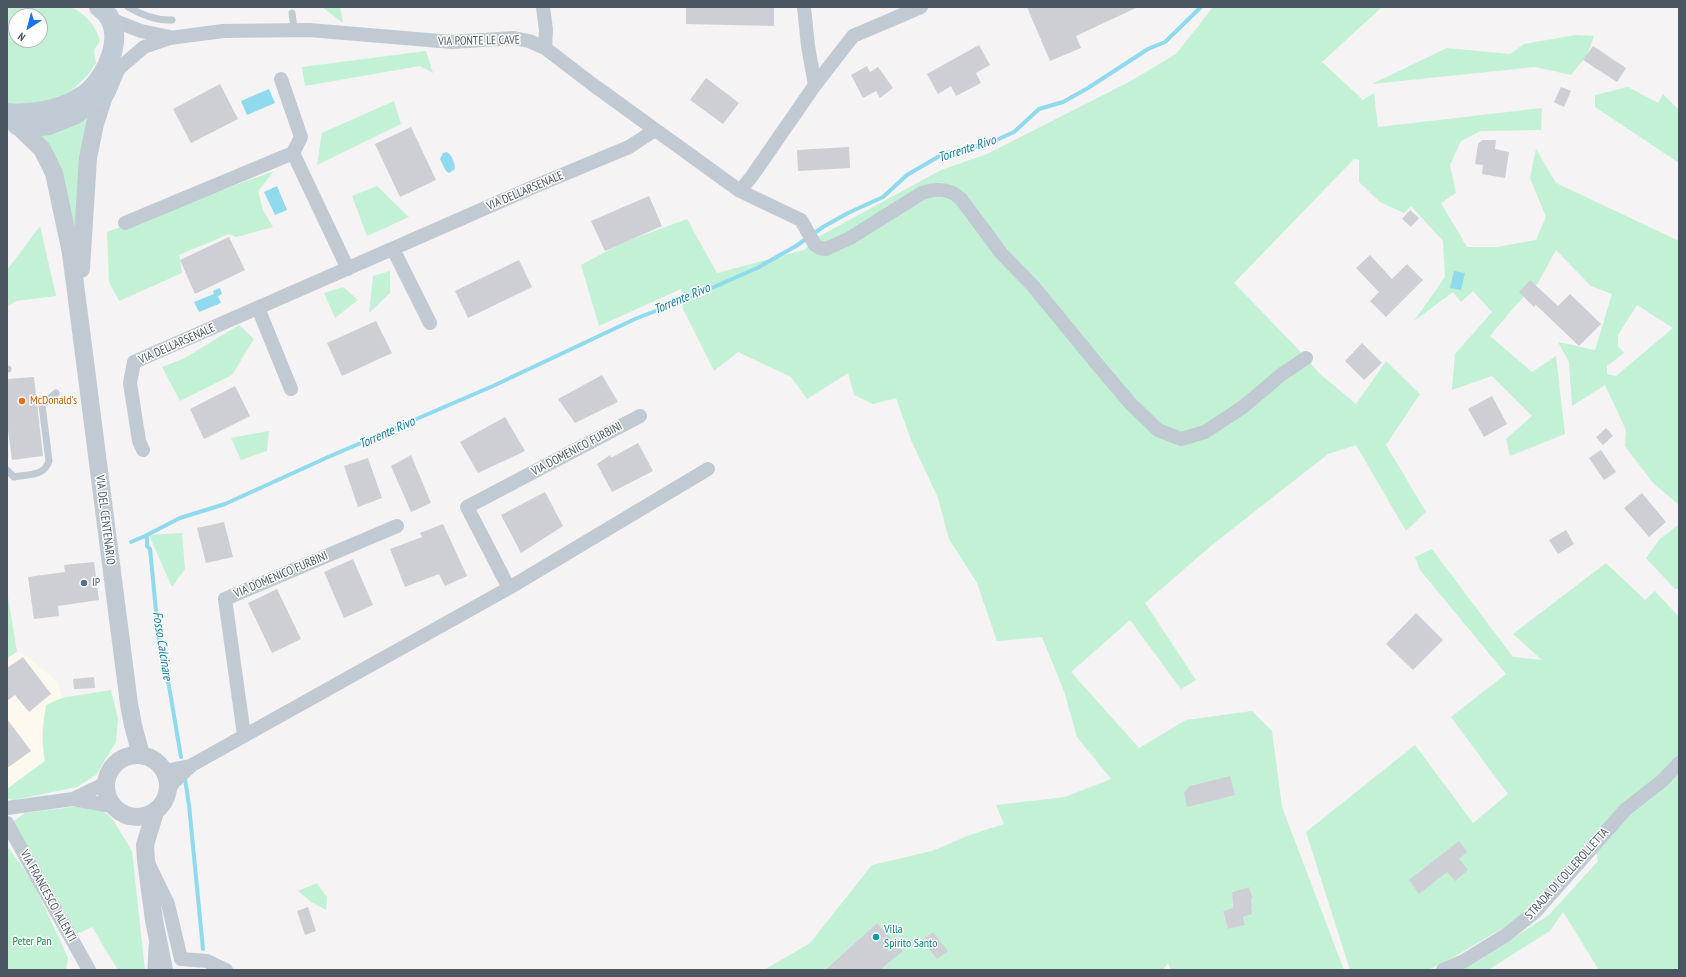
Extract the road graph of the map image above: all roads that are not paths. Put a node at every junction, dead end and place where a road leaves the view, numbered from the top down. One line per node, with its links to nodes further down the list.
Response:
1 (128, 7): 7 (lane)
2 (543, 7): 10 (street)
3 (804, 7): 13 (street)
4 (921, 7): 13 (street)
5 (292, 13): 8 (lane)
6 (106, 16): 9 (street, VIA PONTE LE CAVE); 11 (main road); 15 (main road)
7 (172, 20)
8 (294, 30): 9 (street, VIA PONTE LE CAVE); 10 (street, VIA PONTE LE CAVE)
9 (170, 38): 11 (street, VIA PONTE LE CAVE)
10 (544, 48): 16 (street, VIA PONTE LE CAVE)
11 (116, 71): 14 (main road)
12 (281, 79): 17 (street)
13 (815, 85): 18 (street)
14 (105, 93): 15 (main road); 23 (street)
15 (10, 120): 23 (street)
16 (655, 130): 18 (street, VIA PONTE LE CAVE); 20 (street, VIA DELL'ARSENALE)
17 (293, 153): 19 (street); 21 (street)
18 (740, 191): 25 (street, VIA PONTE LE CAVE)
19 (125, 223)
20 (393, 249): 21 (street, VIA DELL'ARSENALE); 24 (street)
21 (348, 269): 22 (street, VIA DELL'ARSENALE)
22 (258, 308): 26 (street); 29 (street, VIA DELL'ARSENALE)
23 (80, 315): 34 (street, VIA DEL CENTENARIO)
24 (430, 323)
25 (1306, 358)
26 (291, 390)
27 (56, 393): 31 (lane)
28 (640, 416): 33 (street, VIA DOMENICO FURBINI)
29 (142, 450)
30 (708, 469): 33 (street)
31 (7, 470)
32 (397, 526): 35 (street, VIA DOMENICO FURBINI)
33 (509, 588): 35 (street)
34 (133, 725): 36 (street, VIA DEL CENTENARIO); 37 (street)
35 (244, 735): 39 (street)
36 (141, 755): 37 (street); 40 (street)
37 (116, 762): 41 (street)
38 (1679, 763): 55 (street, STRADA DI COLLEROLLETTA)
39 (192, 765): 40 (street); 42 (street)
40 (165, 771): 42 (street)
41 (106, 783): 43 (street); 44 (street)
42 (168, 792): 46 (street)
43 (73, 799): 44 (street); 45 (street)
44 (112, 806): 47 (street)
45 (7, 808)
46 (155, 812): 47 (street); 49 (street)
47 (127, 816): 49 (street)
48 (7, 823): 51 (street, VIA FRANCESCO IALENTI)
49 (146, 852): 50 (street); 54 (street)
50 (154, 920): 52 (lane); 53 (street)
51 (89, 970)
52 (152, 970)
53 (164, 970)
54 (226, 970)
55 (1443, 970)

